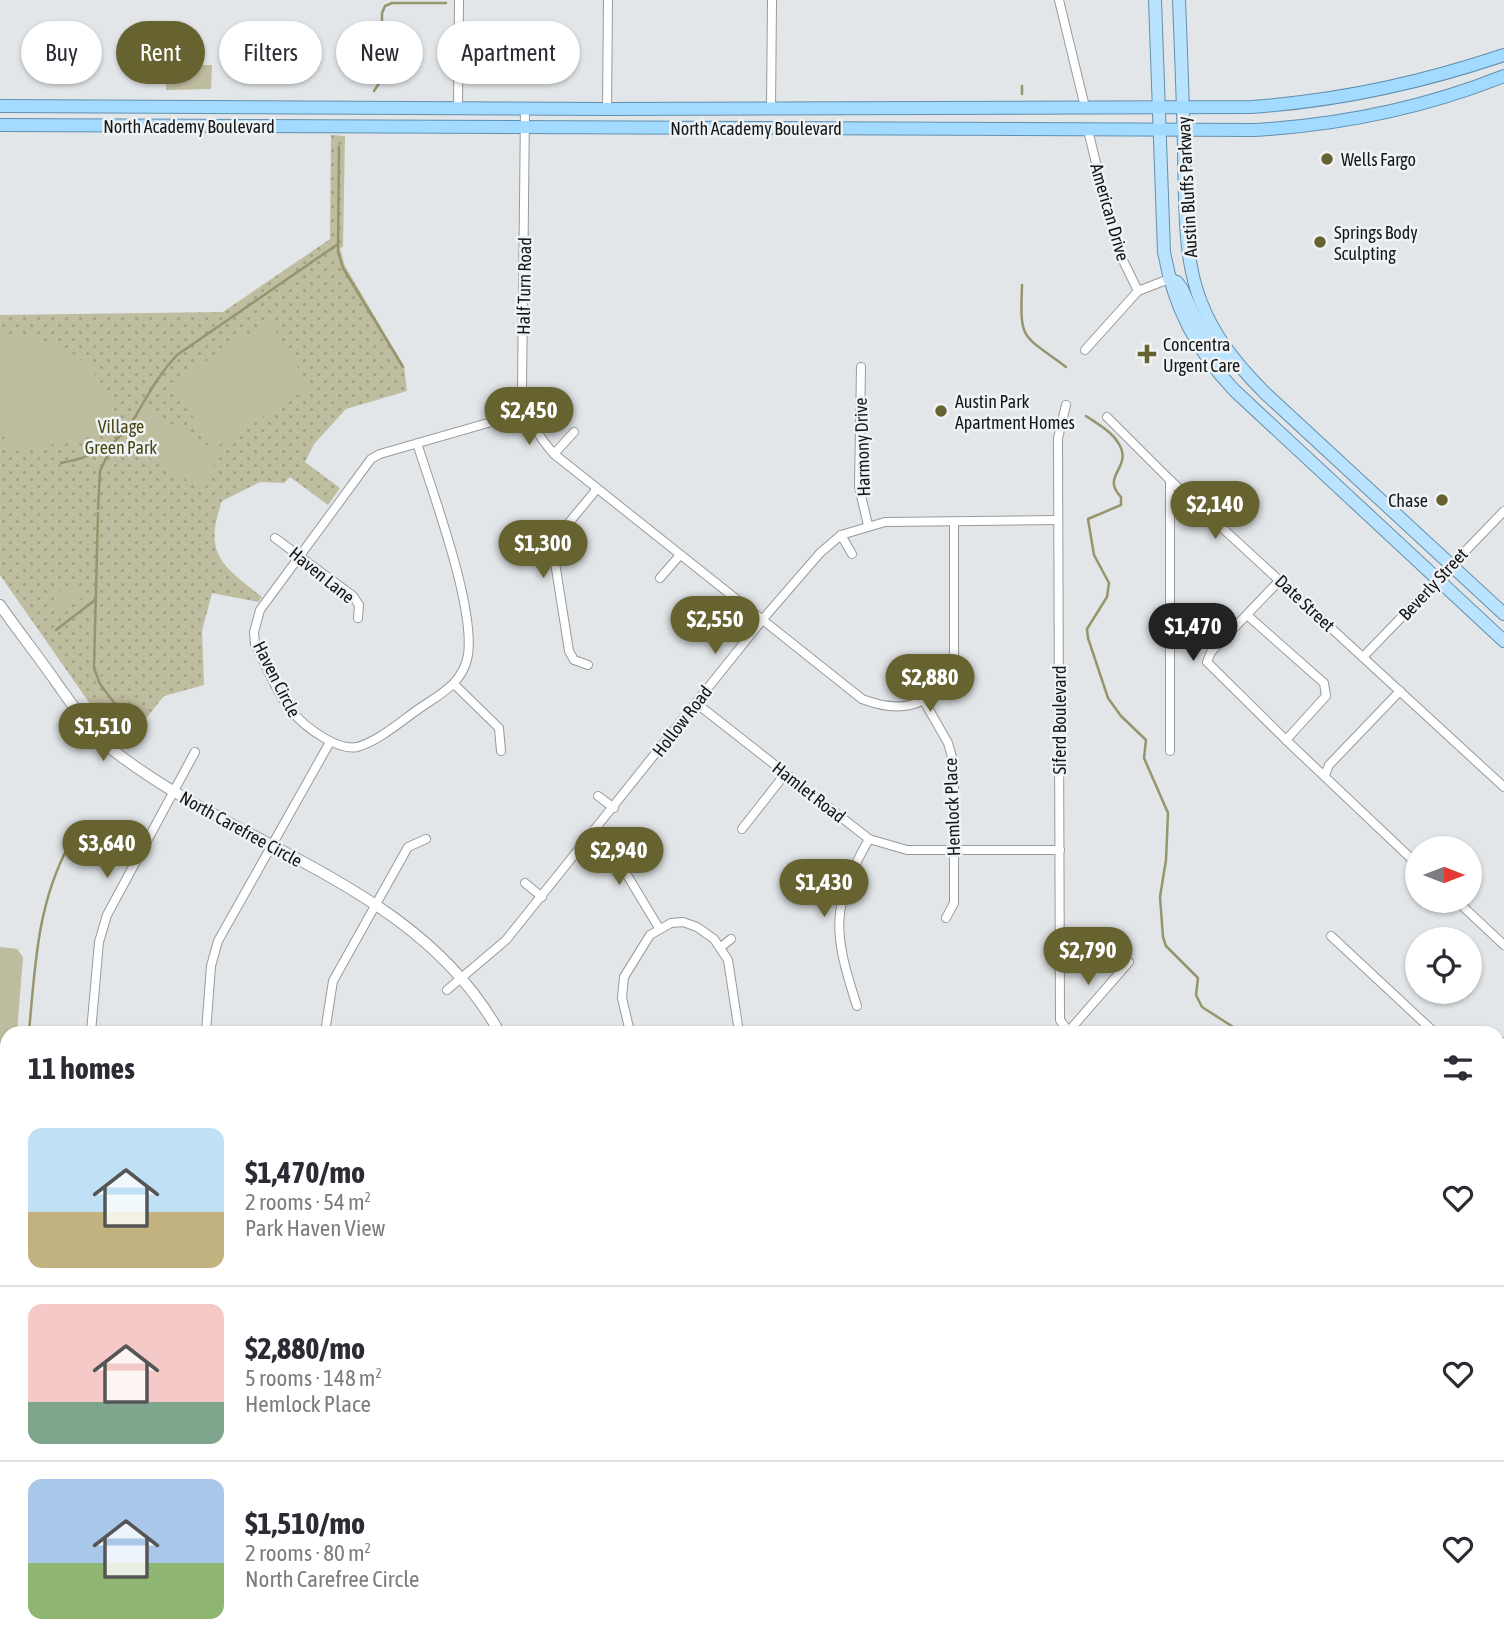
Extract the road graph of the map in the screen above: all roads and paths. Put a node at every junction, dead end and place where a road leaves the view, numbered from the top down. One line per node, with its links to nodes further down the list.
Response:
1 (459, 0): 10 (street)
2 (608, 0): 15 (street)
3 (772, 0): 16 (street)
4 (1059, 0): 11 (street)
5 (1155, 0): 12 (main road, Austin Bluffs Parkway)
6 (1180, 0): 13 (main road, Austin Bluffs Parkway)
7 (1504, 55): 13 (highway, North Academy Boulevard)
8 (1504, 76): 20 (highway, North Academy Boulevard)
9 (0, 106): 10 (highway, North Academy Boulevard)
10 (458, 107): 14 (highway, North Academy Boulevard)
11 (1085, 107): 12 (highway, North Academy Boulevard); 16 (highway, North Academy Boulevard)
12 (1158, 107): 13 (highway, North Academy Boulevard); 21 (main road, Austin Bluffs Parkway)
13 (1183, 107): 20 (main road, Austin Bluffs Parkway)
14 (525, 108): 15 (highway, North Academy Boulevard); 18 (street, Half Turn Road)
15 (607, 109): 16 (highway, North Academy Boulevard)
16 (771, 109)
17 (0, 125): 18 (highway, North Academy Boulevard)
18 (525, 127): 19 (highway, North Academy Boulevard); 28 (street, Half Turn Road)
19 (1088, 130): 21 (highway, North Academy Boulevard); 23 (street, American Drive)
20 (1183, 130): 21 (highway, North Academy Boulevard); 25 (main road, Austin Bluffs Parkway)
21 (1159, 131): 22 (main road, Austin Bluffs Parkway)
22 (1168, 279): 23 (street); 25 (main road); 33 (main road, Austin Bluffs Parkway)
23 (1138, 291): 24 (street)
24 (1085, 349)
25 (1235, 363): 32 (main road, Austin Bluffs Parkway)
26 (860, 367): 40 (street, Harmony Drive)
27 (1066, 405): 38 (street, Siferd Boulevard)
28 (526, 412): 31 (street, Haven Circle); 34 (street, Half Turn Road)
29 (1107, 417): 35 (street, Date Street)
30 (574, 432): 34 (street)
31 (417, 443): 45 (street, Haven Circle); 58 (street)
32 (1327, 450): 33 (main road); 46 (main road, Austin Bluffs Parkway)
33 (1300, 452): 49 (main road, Austin Bluffs Parkway)
34 (554, 454): 36 (street, Half Turn Road)
35 (1170, 480): 48 (street, Date Street); 65 (street)
36 (596, 490): 44 (street, Half Turn Road); 57 (street)
37 (1504, 511): 46 (street, Beverly Street)
38 (1058, 520): 39 (street, Hollow Road); 79 (street, Siferd Boulevard)
39 (954, 522): 40 (street, Hollow Road); 60 (street)
40 (868, 525): 41 (street, Hollow Road)
41 (841, 535): 43 (street); 54 (street, Hollow Road)
42 (275, 538): 45 (street, Haven Lane)
43 (852, 554)
44 (680, 555): 47 (street); 54 (street, Half Turn Road)
45 (299, 557): 53 (street, Haven Lane); 63 (street, Haven Circle)
46 (1450, 565): 49 (street, Beverly Street); 51 (main road, Austin Bluffs Parkway)
47 (660, 578)
48 (1280, 580): 52 (street); 56 (street, Date Street)
49 (1437, 580): 55 (main road, Austin Bluffs Parkway); 56 (street, Beverly Street)
50 (0, 605): 70 (main road, North Carefree Circle)
51 (1504, 614)
52 (1247, 615): 62 (street); 62 (street)
53 (358, 618)
54 (763, 620): 60 (street, Half Turn Road); 61 (street, Hollow Road)
55 (1504, 641)
56 (1363, 657): 59 (street, Date Street)
57 (588, 665)
58 (455, 685): 63 (street, Haven Circle); 64 (street)
59 (1400, 691): 68 (street); 69 (street, Date Street)
60 (925, 701): 78 (street, Hemlock Place)
61 (696, 703): 67 (street, Hamlet Road); 72 (street, Hollow Road)
62 (1286, 740): 68 (street)
63 (330, 742): 77 (street)
64 (501, 751)
65 (1170, 751)
66 (195, 752): 70 (street)
67 (785, 774): 73 (street); 76 (street, Hamlet Road)
68 (1325, 775): 80 (street)
69 (1504, 788)
70 (173, 791): 77 (main road, North Carefree Circle); 95 (street)
71 (598, 796): 72 (street)
72 (614, 808): 74 (street, Hollow Road)
73 (742, 829)
74 (590, 838): 82 (street, Hollow Road); 86 (street)
75 (426, 839): 83 (street)
76 (869, 839): 78 (street, Hamlet Road); 94 (street)
77 (272, 846): 83 (main road, North Carefree Circle); 96 (street)
78 (954, 850): 79 (street, Hamlet Road); 85 (street, Hemlock Place)
79 (1060, 850): 101 (street, Siferd Boulevard)
80 (1405, 852)
81 (525, 883): 82 (street)
82 (542, 897): 92 (street, Hollow Road)
83 (374, 904): 92 (main road, North Carefree Circle); 97 (street)
84 (1471, 914): 89 (street)
85 (946, 918)
86 (659, 928): 90 (street); 99 (street)
87 (1331, 936): 103 (street)
88 (731, 939): 90 (street)
89 (1504, 945)
90 (721, 947): 100 (street)
91 (1129, 962): 102 (street)
92 (462, 977): 93 (street, Hollow Road); 98 (main road, North Carefree Circle)
93 (447, 990)
94 (857, 1006)
95 (92, 1026)
96 (206, 1026)
97 (327, 1026)
98 (495, 1026)
99 (629, 1026)
100 (738, 1026)
101 (1064, 1026)
102 (1074, 1026)
103 (1428, 1026)

